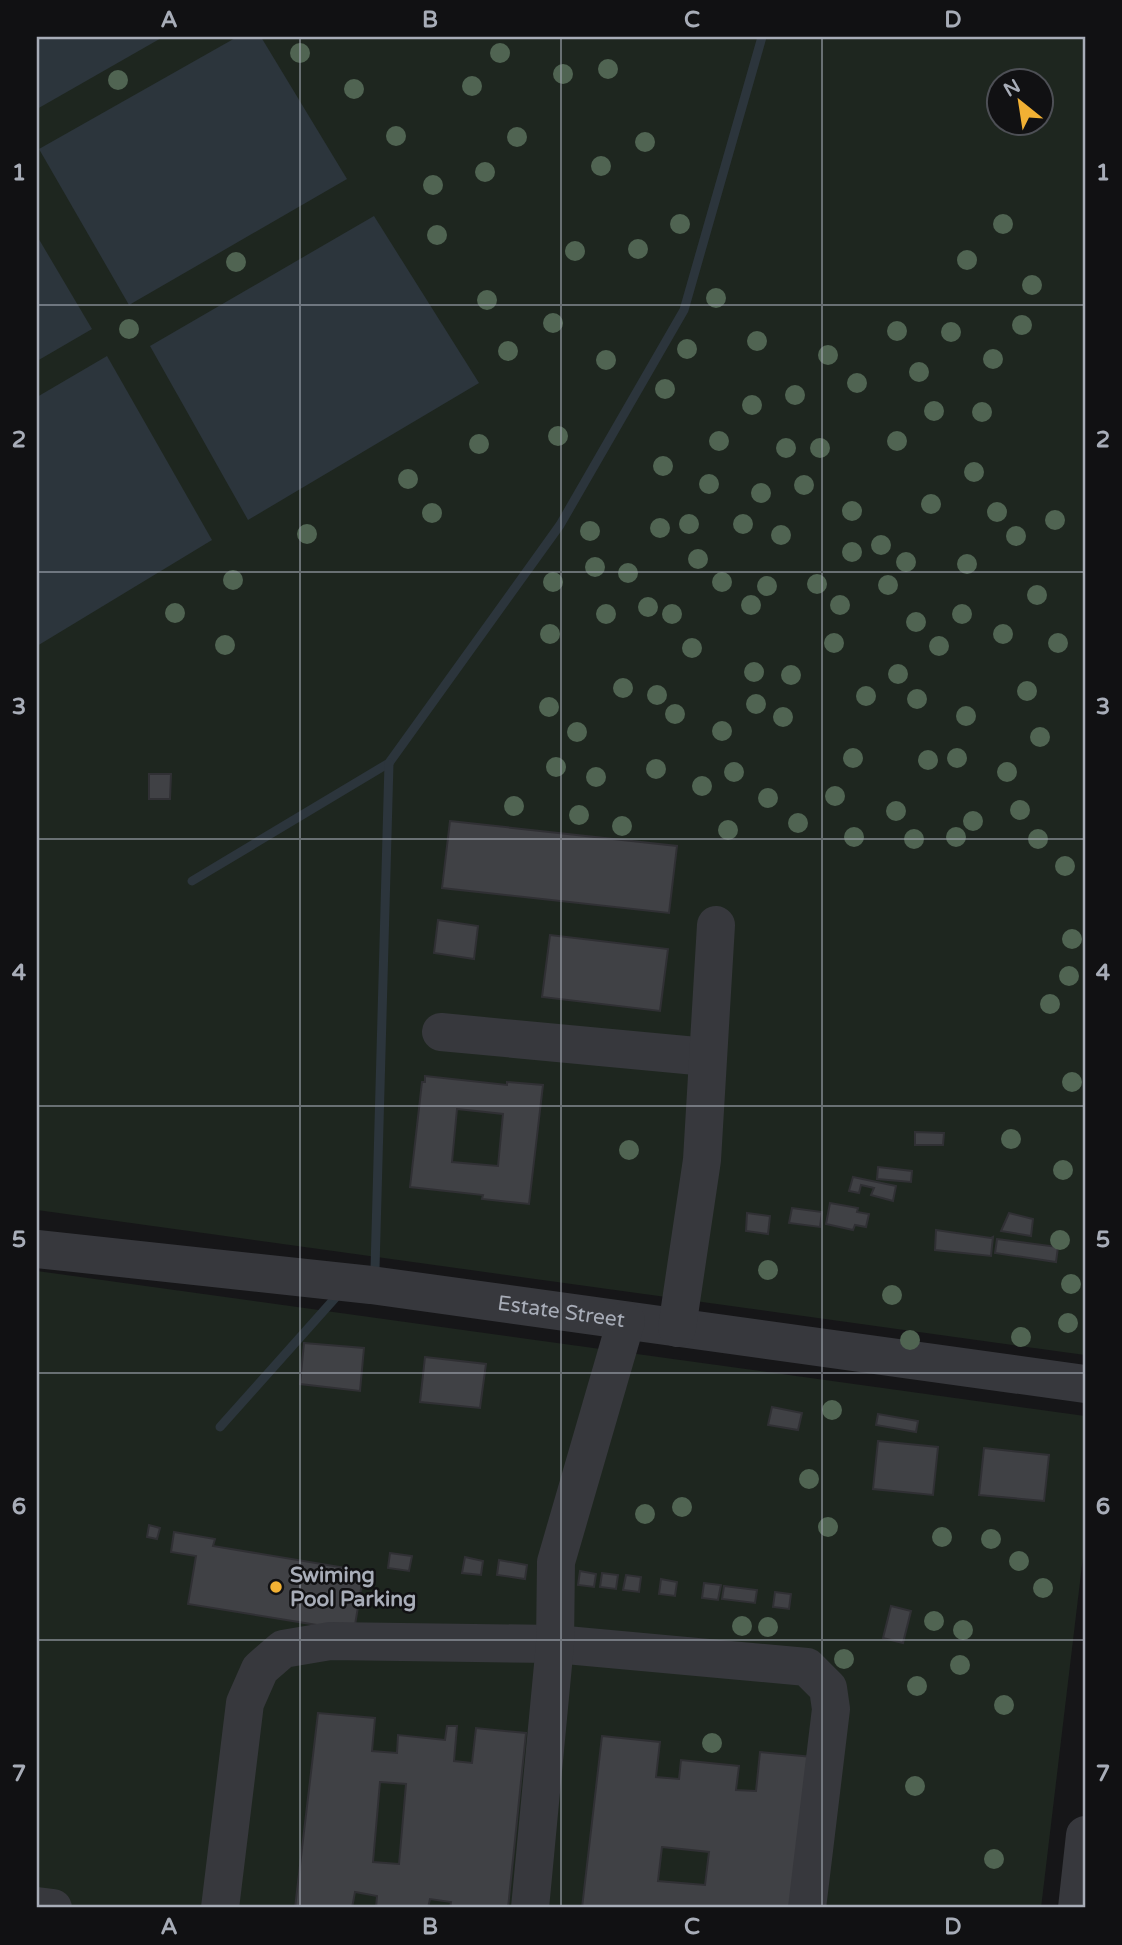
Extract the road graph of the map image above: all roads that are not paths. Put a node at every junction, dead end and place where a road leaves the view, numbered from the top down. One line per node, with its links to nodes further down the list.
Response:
1 (716, 925): 3 (street)
2 (440, 1032): 3 (street)
3 (707, 1057): 6 (street)
4 (37, 1249): 5 (street, Estate Street)
5 (626, 1321): 6 (street, Estate Street); 8 (street)
6 (677, 1328): 7 (street, Estate Street)
7 (1085, 1384)
8 (555, 1644): 12 (street); 13 (street); 14 (street)
9 (1085, 1835): 15 (street)
10 (37, 1906): 11 (street)
11 (54, 1908)
12 (220, 1908)
13 (530, 1908)
14 (807, 1908)
15 (1077, 1908)

